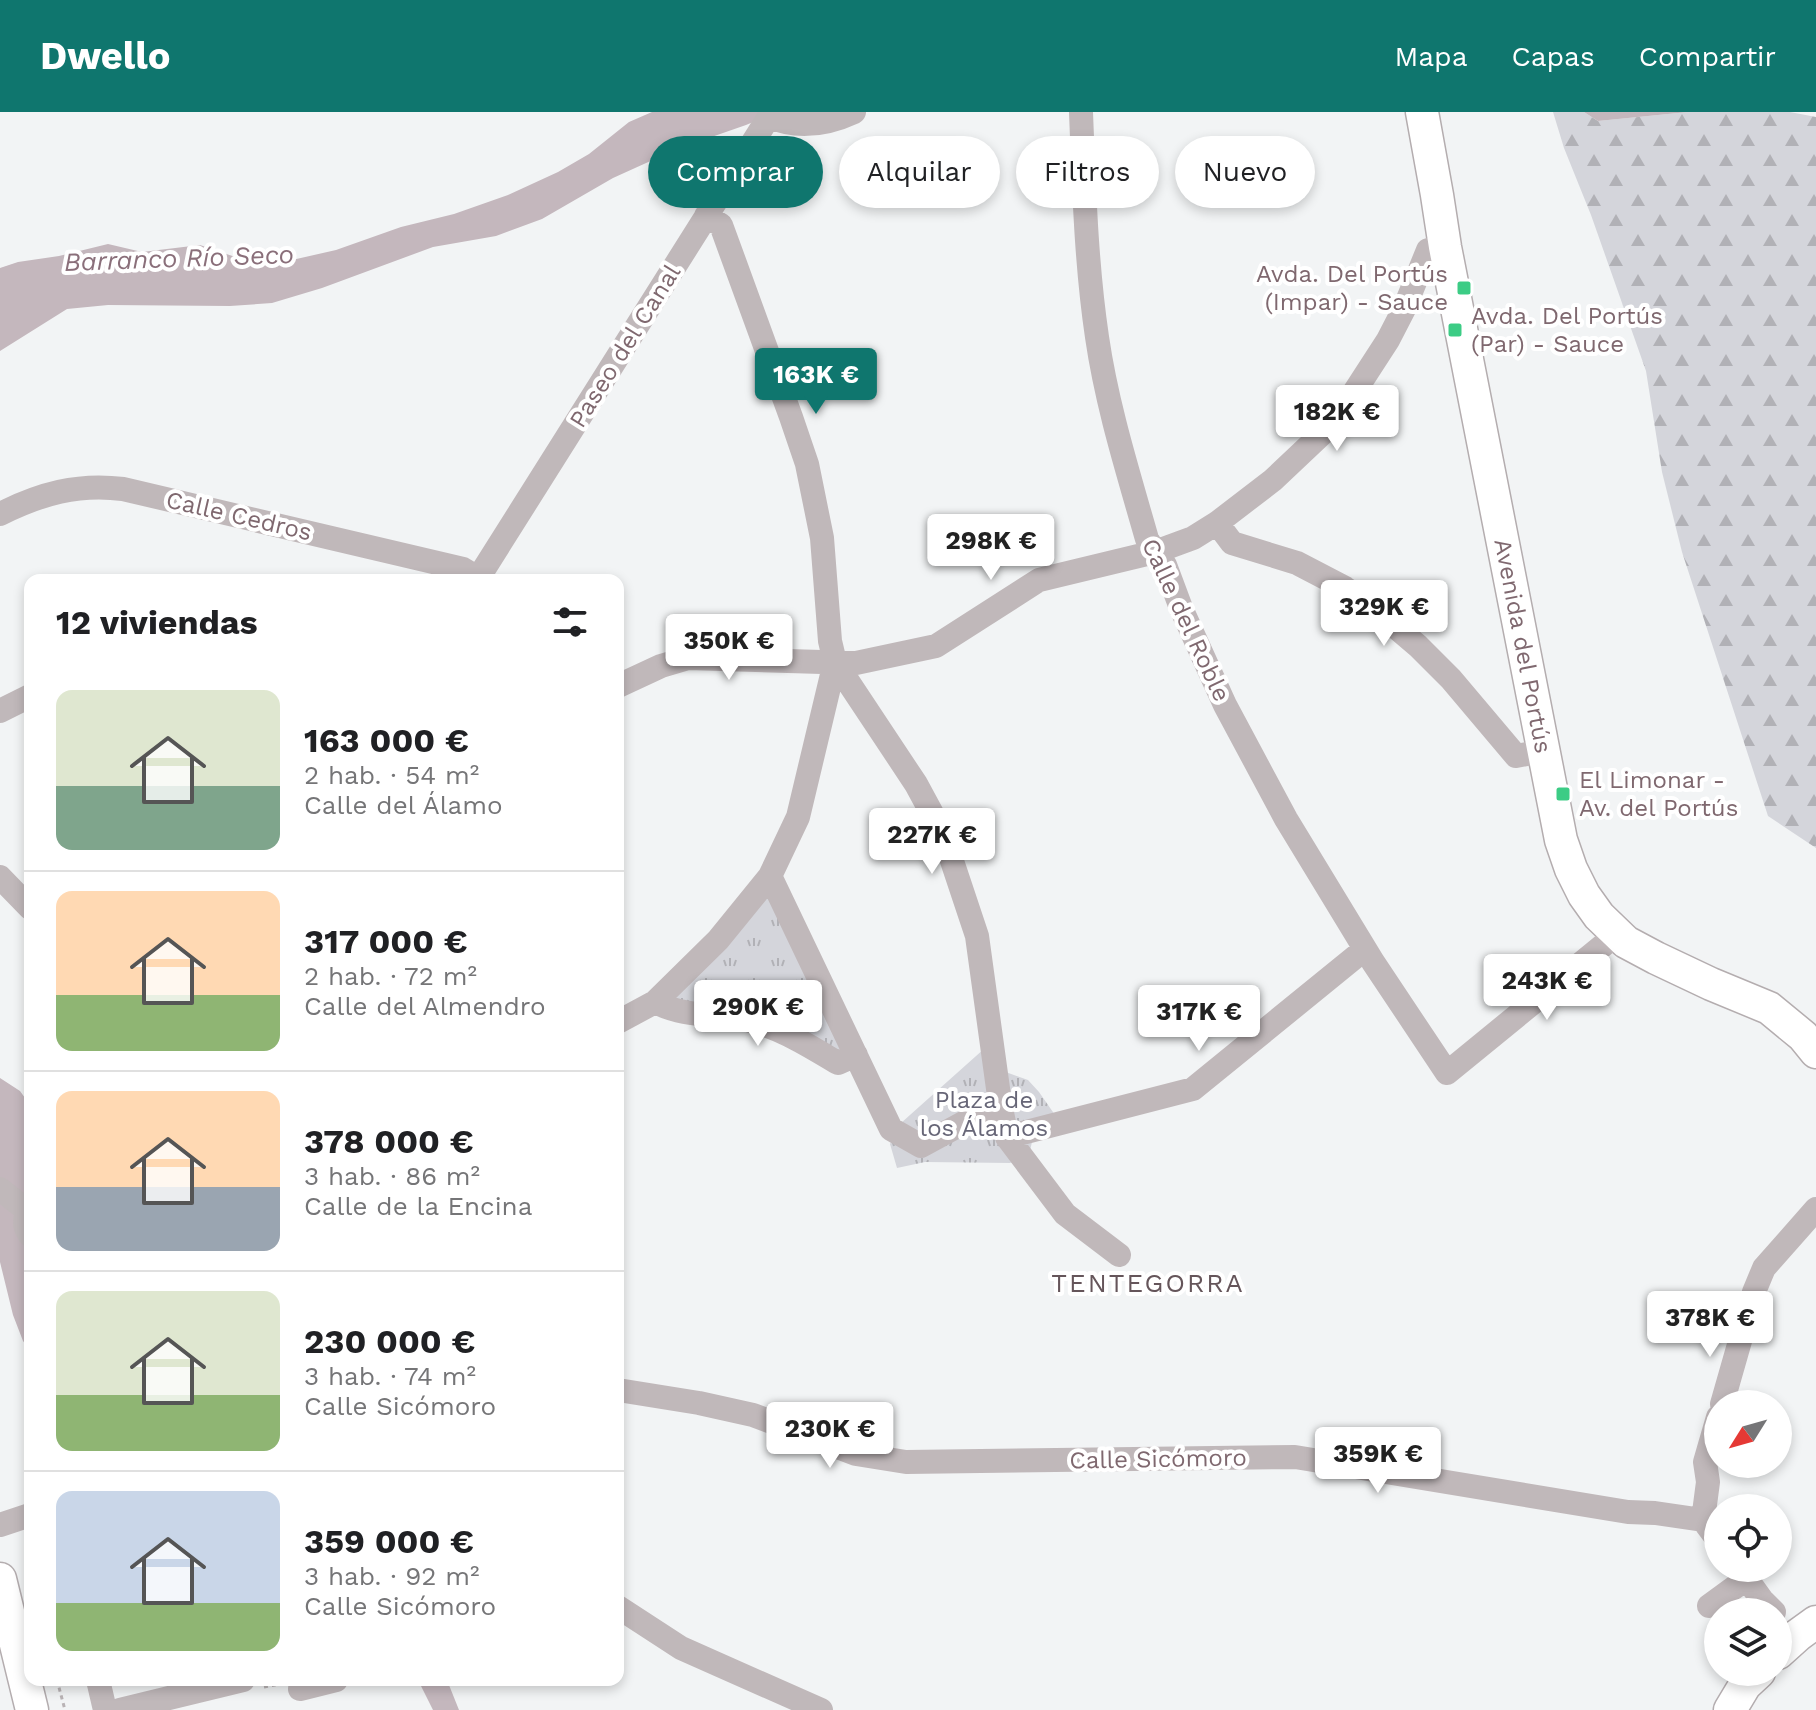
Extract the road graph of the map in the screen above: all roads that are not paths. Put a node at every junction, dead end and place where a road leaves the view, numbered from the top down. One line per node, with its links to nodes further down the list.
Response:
1 (854, 112): 4 (street)
2 (1081, 112): 9 (street, Calle del Roble)
3 (1422, 112): 6 (main road, Avenida del Portús)
4 (771, 114): 5 (street, Paseo del Canal)
5 (706, 216): 11 (street, Paseo del Canal); 12 (street)
6 (1445, 247): 8 (street); 16 (main road, Avenida del Portús)
7 (0, 514): 10 (street, Calle Cedros)
8 (1217, 523): 9 (street); 16 (street)
9 (1155, 552): 12 (street); 21 (street, Calle del Roble)
10 (470, 574)
11 (481, 574)
12 (835, 662): 13 (street); 17 (street); 26 (street)
13 (624, 683)
14 (24, 699): 15 (street)
15 (0, 711)
16 (1543, 751): 20 (main road, Avenida del Portús)
17 (770, 876): 22 (street); 25 (street)
18 (0, 877): 19 (street)
19 (24, 902)
20 (1617, 934): 21 (street, Calle del Roble); 24 (main road, Avenida del Portús)
21 (1365, 949): 27 (street)
22 (655, 1002): 23 (street); 25 (street)
23 (624, 1019)
24 (1816, 1052)
25 (856, 1055): 26 (street)
26 (1000, 1103): 27 (street)
27 (1007, 1137): 31 (street)
28 (0, 1189): 30 (street)
29 (1816, 1209): 32 (street)
30 (24, 1215)
31 (1119, 1255)
32 (1726, 1390)
33 (624, 1391): 36 (street, Calle Sicómoro)
34 (1707, 1478): 36 (street)
35 (24, 1517): 37 (street)
36 (1703, 1520)
37 (0, 1525)
38 (0, 1579): 42 (main road)
39 (1733, 1582): 40 (street)
40 (1717, 1598)
41 (624, 1611): 52 (street)
42 (13, 1625): 43 (main road)
43 (24, 1674)
44 (27, 1686): 49 (main road)
45 (99, 1686): 50 (street)
46 (231, 1686): 48 (street)
47 (1744, 1686): 53 (main road)
48 (204, 1700): 51 (street)
49 (32, 1710)
50 (105, 1710)
51 (120, 1710)
52 (821, 1710)
53 (1730, 1710)

